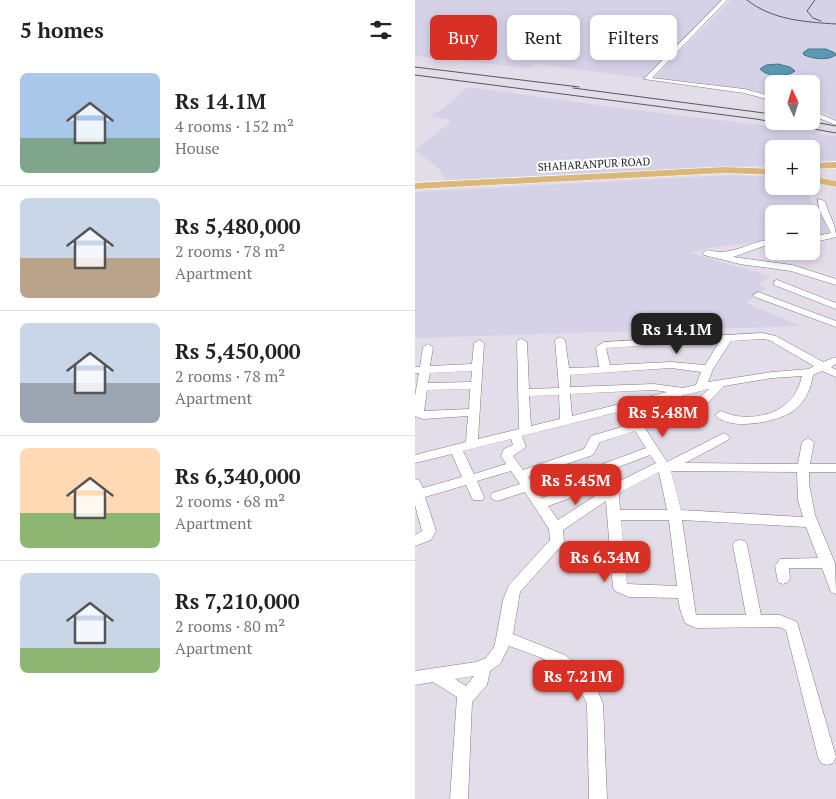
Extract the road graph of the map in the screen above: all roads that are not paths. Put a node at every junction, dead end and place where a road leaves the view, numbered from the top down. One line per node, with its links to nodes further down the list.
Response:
1 (725, 0): 2 (street)
2 (765, 97)
3 (820, 116): 4 (street)
4 (836, 123)
5 (836, 165): 6 (main road)
6 (820, 166)
7 (765, 168): 8 (main road)
8 (749, 171): 9 (main road, SHAHARANPUR ROAD); 12 (main road, SHAHARANPUR ROAD)
9 (765, 173)
10 (820, 182): 11 (main road)
11 (836, 185)
12 (415, 188)
13 (821, 201): 14 (street)
14 (836, 234): 15 (street)
15 (820, 238)
16 (765, 243): 17 (street)
17 (836, 282)
18 (777, 283): 20 (street)
19 (758, 296): 21 (street)
20 (836, 306)
21 (836, 324)
22 (727, 339): 27 (street); 30 (street); 32 (street)
23 (560, 340): 34 (street)
24 (522, 342): 43 (street)
25 (479, 343): 29 (street)
26 (428, 346): 33 (street)
27 (646, 354): 31 (street); 31 (street); 32 (street)
28 (836, 360): 30 (street)
29 (478, 367): 33 (street); 38 (street)
30 (821, 367): 35 (street); 36 (street)
31 (605, 368): 34 (street)
32 (708, 368): 40 (street)
33 (419, 370): 39 (street)
34 (564, 372): 41 (street)
35 (808, 373): 37 (street); 45 (street)
36 (836, 374)
37 (721, 383): 40 (street); 47 (street)
38 (477, 385): 39 (street); 44 (street)
39 (422, 387): 44 (street)
40 (700, 387): 42 (street)
41 (565, 391): 42 (street); 43 (street); 46 (street)
42 (684, 391): 46 (street)
43 (524, 393): 48 (street)
44 (474, 412): 51 (street)
45 (721, 415)
46 (566, 422): 48 (street)
47 (638, 427): 53 (street); 58 (street)
48 (520, 433): 51 (street); 58 (street)
49 (724, 437): 55 (street)
50 (809, 442): 56 (street)
51 (472, 444): 52 (street)
52 (456, 449): 54 (street); 59 (street)
53 (654, 449): 55 (street); 60 (street)
54 (415, 459)
55 (667, 466): 56 (street); 60 (street); 67 (street)
56 (803, 468): 57 (street); 68 (street)
57 (836, 468)
58 (518, 470): 59 (street); 61 (street)
59 (469, 480): 62 (street); 64 (street)
60 (604, 481): 65 (street); 66 (street); 69 (street)
61 (529, 486): 63 (street); 65 (street)
62 (416, 490): 70 (street)
63 (497, 496)
64 (478, 497)
65 (539, 504): 69 (street)
66 (614, 514): 67 (street); 75 (street)
67 (675, 515): 68 (street); 75 (street)
68 (811, 522): 72 (street)
69 (556, 528): 77 (street)
70 (415, 541)
71 (740, 545): 76 (street)
72 (828, 563): 73 (street); 74 (street)
73 (783, 578)
74 (836, 588)
75 (685, 592): 76 (street)
76 (755, 621): 82 (street)
77 (505, 638): 78 (street); 84 (street)
78 (483, 668): 79 (street); 81 (street)
79 (435, 674): 80 (street); 81 (street)
80 (415, 678)
81 (467, 695): 83 (street)
82 (827, 757)
83 (459, 799)
84 (598, 799)

